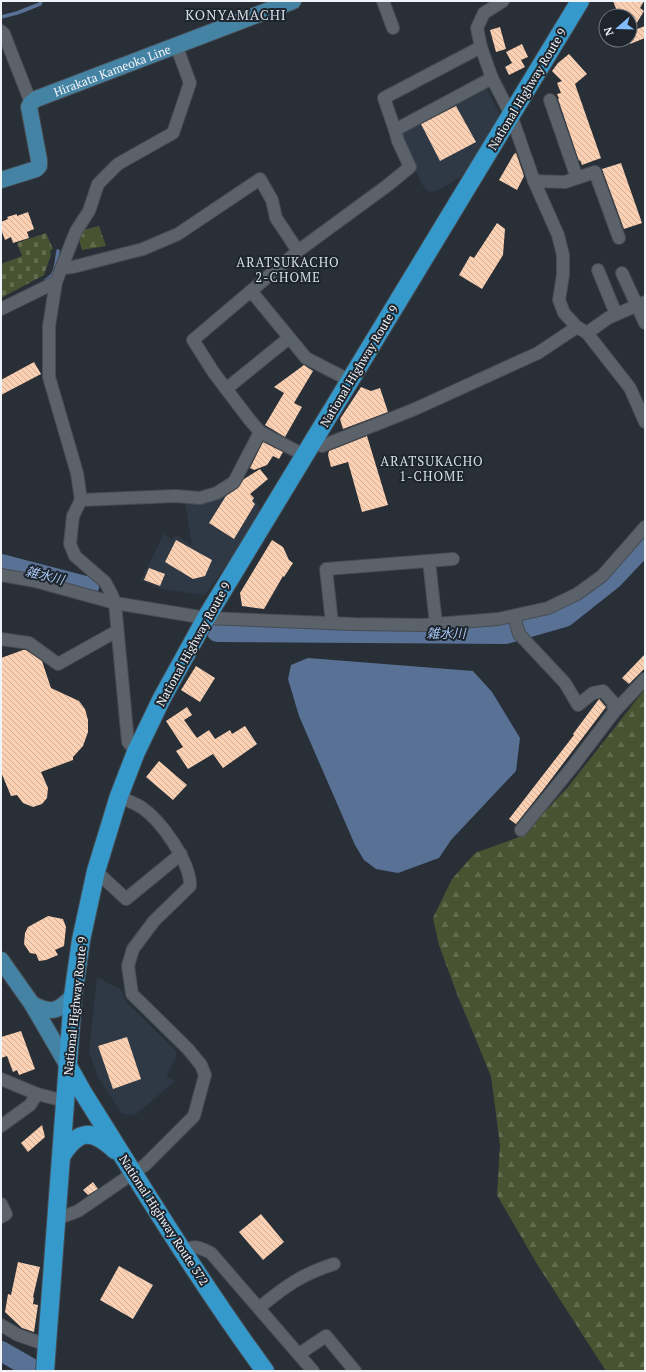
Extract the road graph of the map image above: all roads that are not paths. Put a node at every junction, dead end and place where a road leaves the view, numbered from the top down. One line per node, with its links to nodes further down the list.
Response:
1 (292, 1): 8 (main road, Hirakata Kameoka Line)
2 (383, 1): 6 (street)
3 (503, 1): 5 (street)
4 (580, 1): 13 (highway, National Highway Route 9)
5 (484, 6): 9 (street)
6 (393, 28)
7 (1, 31): 12 (street)
8 (176, 45): 12 (main road, Hirakata Kameoka Line); 20 (street)
9 (481, 47): 10 (street); 14 (street)
10 (492, 78): 13 (street); 14 (street)
11 (550, 100): 15 (street)
12 (31, 103): 16 (main road)
13 (511, 115): 17 (street); 31 (highway, National Highway Route 9)
14 (395, 130): 19 (street)
15 (577, 178): 17 (street); 18 (street)
16 (1, 180)
17 (534, 181): 29 (street)
18 (619, 238)
19 (298, 251): 20 (street); 24 (street)
20 (62, 268): 23 (street)
21 (598, 270): 27 (street)
22 (622, 273): 25 (street)
23 (56, 282): 26 (street); 36 (street)
24 (251, 291): 30 (street); 32 (street)
25 (641, 303): 27 (street); 28 (street)
26 (1, 309)
27 (616, 314): 29 (street)
28 (645, 323)
29 (582, 330): 33 (street); 35 (street)
30 (289, 338): 31 (street); 32 (street)
31 (351, 380): 35 (highway, National Highway Route 9)
32 (226, 389): 34 (street)
33 (645, 422)
34 (260, 432): 35 (street); 36 (street)
35 (308, 449): 43 (highway, National Highway Route 9)
36 (81, 500): 41 (street)
37 (645, 528): 42 (street)
38 (453, 559): 39 (street)
39 (429, 561): 44 (street); 45 (street)
40 (1, 575): 41 (street)
41 (115, 604): 43 (street); 46 (street)
42 (514, 616): 45 (street); 49 (street)
43 (206, 618): 44 (street); 50 (highway, National Highway Route 9)
44 (332, 623): 45 (street)
45 (436, 624)
46 (117, 631): 47 (street); 50 (street)
47 (1, 639)
48 (645, 679): 49 (street)
49 (614, 712): 52 (street)
50 (136, 752): 51 (highway, National Highway Route 9)
51 (119, 796): 53 (street); 54 (highway, National Highway Route 9)
52 (521, 830)
53 (181, 854): 54 (street); 64 (street)
54 (96, 871): 56 (highway, National Highway Route 9)
55 (1, 960): 57 (main road)
56 (73, 996): 57 (main road); 58 (highway, National Highway Route 9)
57 (32, 1004): 58 (main road)
58 (68, 1066): 61 (highway, National Highway Route 9); 64 (highway, National Highway Route 372)
59 (1, 1079): 60 (street)
60 (37, 1094): 61 (street); 62 (street)
61 (66, 1101): 63 (highway, National Highway Route 9)
62 (1, 1126)
63 (62, 1155): 64 (highway); 67 (highway, National Highway Route 9)
64 (129, 1165): 67 (street); 68 (highway, National Highway Route 372)
65 (1, 1204): 66 (street)
66 (1, 1217)
67 (57, 1219): 73 (highway, National Highway Route 9)
68 (184, 1251): 70 (street); 74 (highway, National Highway Route 372)
69 (334, 1264): 70 (street)
70 (259, 1308): 72 (street)
71 (1, 1325): 73 (street)
72 (299, 1354): 75 (street); 76 (street)
73 (46, 1359)
74 (265, 1371)
75 (313, 1371)
76 (355, 1371)

